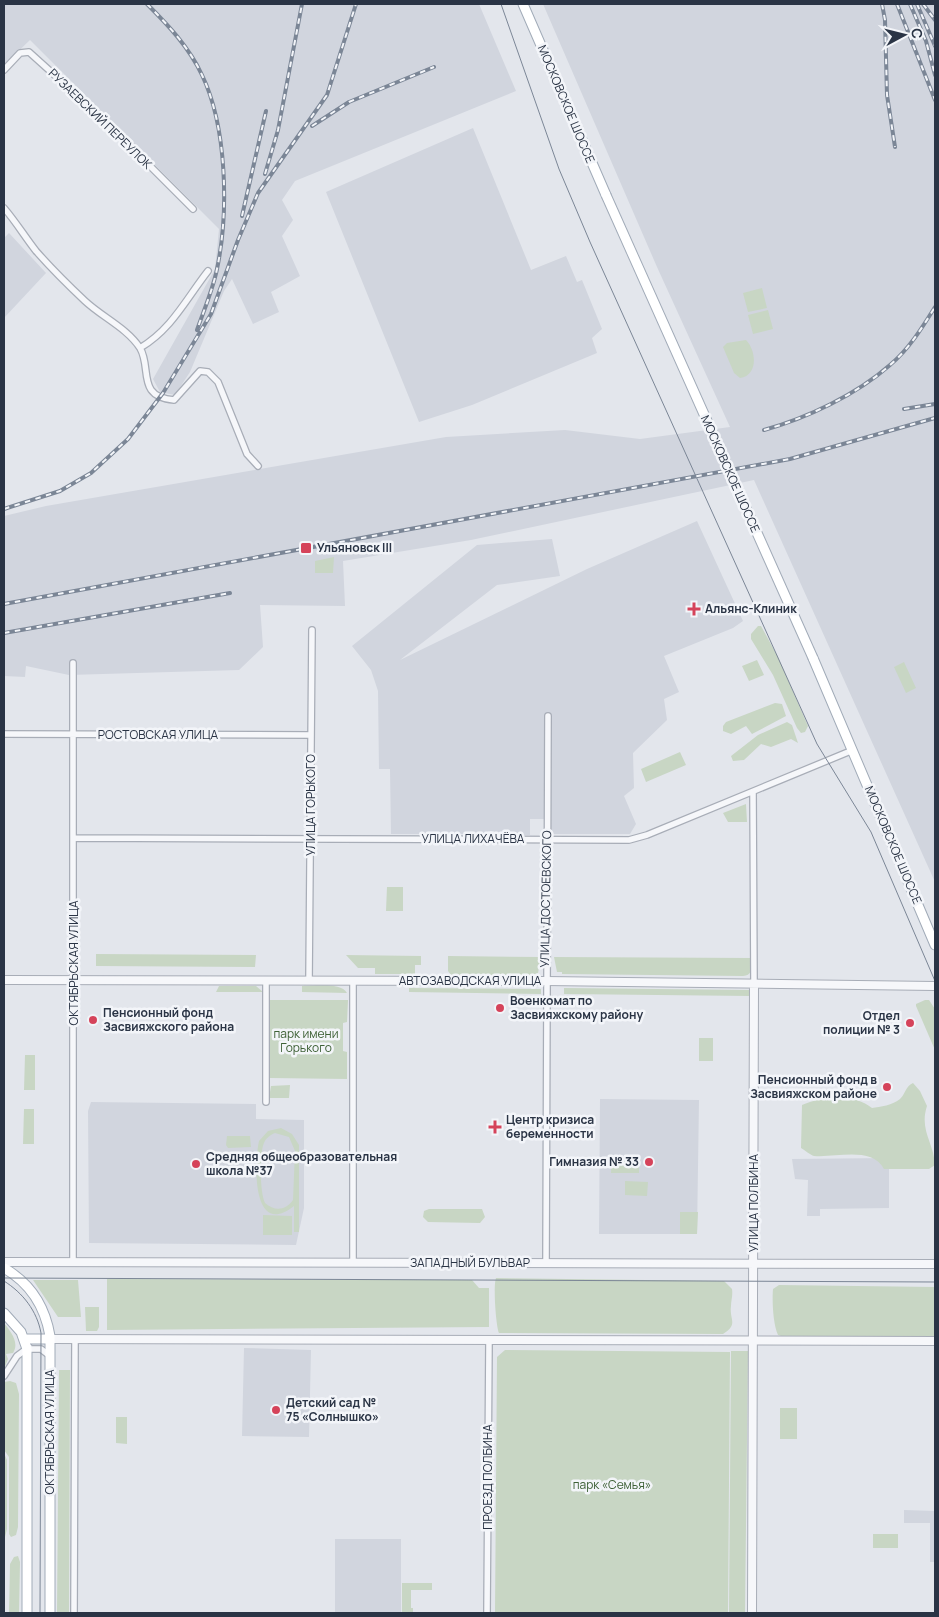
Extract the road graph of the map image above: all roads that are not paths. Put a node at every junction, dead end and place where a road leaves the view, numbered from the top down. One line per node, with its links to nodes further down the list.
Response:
1 (523, 4): 14 (main road, МОСКОВСКОЕ ШОССЕ, bridge)
2 (4, 70): 4 (street, РУЗАЕВСКИЙ ПЕРЕУЛОК)
3 (4, 208): 6 (street)
4 (193, 210)
5 (208, 271): 6 (street)
6 (140, 348): 7 (street)
7 (258, 466)
8 (312, 630): 13 (street, УЛИЦА ГОРЬКОГО)
9 (73, 663): 12 (street, ОКТЯБРЬСКАЯ УЛИЦА)
10 (548, 716): 17 (street, УЛИЦА ДОСТОЕВСКОГО)
11 (4, 734): 12 (street, РОСТОВСКАЯ УЛИЦА)
12 (75, 734): 13 (street, РОСТОВСКАЯ УЛИЦА); 16 (street, ОКТЯБРЬСКАЯ УЛИЦА)
13 (311, 735): 18 (street, УЛИЦА ГОРЬКОГО)
14 (853, 750): 15 (street, УЛИЦА ЛИХАЧЁВА); 19 (main road, МОСКОВСКОЕ ШОССЕ)
15 (753, 792): 17 (street, УЛИЦА ЛИХАЧЁВА); 26 (street, УЛИЦА ПОЛБИНА)
16 (75, 838): 18 (street, УЛИЦА ЛИХАЧЁВА); 21 (street, ОКТЯБРЬСКАЯ УЛИЦА)
17 (547, 839): 18 (street, УЛИЦА ЛИХАЧЁВА); 25 (street, УЛИЦА ДОСТОЕВСКОГО)
18 (311, 840): 23 (street, УЛИЦА ГОРЬКОГО)
19 (935, 945)
20 (4, 980): 21 (street, АВТОЗАВОДСКАЯ УЛИЦА)
21 (74, 980): 22 (street, АВТОЗАВОДСКАЯ УЛИЦА); 30 (street, ОКТЯБРЬСКАЯ УЛИЦА)
22 (266, 980): 23 (street, АВТОЗАВОДСКАЯ УЛИЦА); 28 (street)
23 (310, 980): 24 (street, АВТОЗАВОДСКАЯ УЛИЦА)
24 (353, 981): 25 (street, АВТОЗАВОДСКАЯ УЛИЦА); 31 (street)
25 (546, 981): 26 (street, АВТОЗАВОДСКАЯ УЛИЦА); 32 (street, УЛИЦА ДОСТОЕВСКОГО)
26 (754, 984): 27 (street, АВТОЗАВОДСКАЯ УЛИЦА); 33 (street, УЛИЦА ПОЛБИНА)
27 (935, 986)
28 (266, 1102)
29 (4, 1262): 30 (street, ЗАПАДНЫЙ БУЛЬВАР)
30 (74, 1262): 31 (street, ЗАПАДНЫЙ БУЛЬВАР)
31 (353, 1262): 32 (street, ЗАПАДНЫЙ БУЛЬВАР)
32 (546, 1263): 33 (street, ЗАПАДНЫЙ БУЛЬВАР)
33 (754, 1263): 34 (street, ЗАПАДНЫЙ БУЛЬВАР); 43 (street, УЛИЦА ПОЛБИНА)
34 (935, 1264)
35 (4, 1268): 39 (main road, ОКТЯБРЬСКАЯ УЛИЦА)
36 (4, 1313): 37 (main road, ОКТЯБРЬСКАЯ УЛИЦА)
37 (25, 1339): 38 (main road); 44 (main road, ОКТЯБРЬСКАЯ УЛИЦА)
38 (35, 1339): 39 (main road); 44 (street)
39 (50, 1339): 40 (street); 45 (main road, ОКТЯБРЬСКАЯ УЛИЦА)
40 (76, 1339): 41 (street); 49 (street)
41 (489, 1341): 43 (street); 50 (street, ПРОЕЗД ПОЛБИНА)
42 (935, 1341): 43 (street)
43 (754, 1342): 51 (street, УЛИЦА ПОЛБИНА)
44 (27, 1349): 45 (street); 46 (street); 47 (main road, ОКТЯБРЬСКАЯ УЛИЦА)
45 (50, 1356): 48 (main road, ОКТЯБРЬСКАЯ УЛИЦА)
46 (4, 1376)
47 (28, 1613)
48 (50, 1613)
49 (74, 1613)
50 (487, 1613)
51 (752, 1613)

